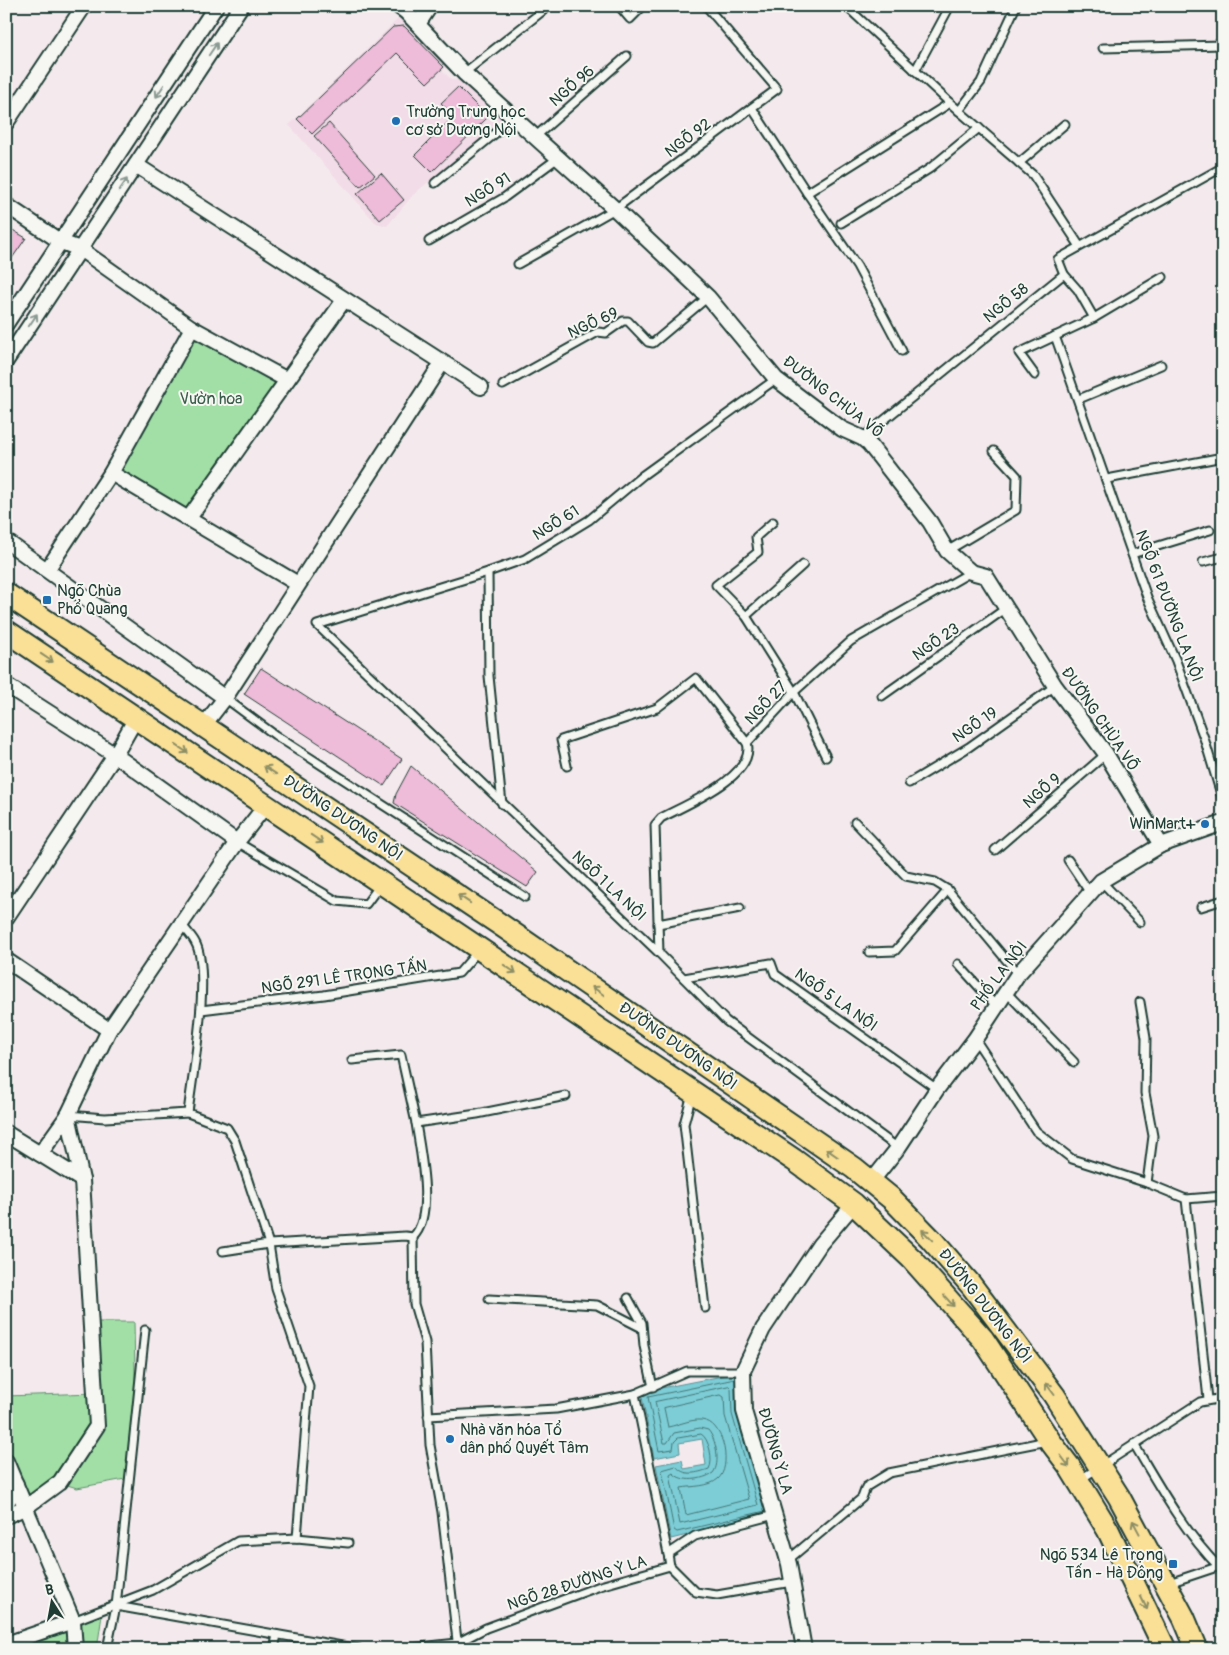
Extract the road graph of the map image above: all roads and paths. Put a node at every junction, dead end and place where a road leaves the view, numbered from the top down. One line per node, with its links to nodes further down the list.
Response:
1 (84, 6): 23 (street)
2 (216, 6): 37 (street, one-way to 37)
3 (241, 6): 29 (street, one-way to 3)
4 (398, 6): 13 (street, ĐƯỜNG CHÙA VÕ)
5 (430, 6): 13 (street)
6 (549, 6): 18 (lane)
7 (619, 6): 8 (lane)
8 (643, 6)
9 (706, 6): 20 (lane, NGÕ 92)
10 (846, 6): 17 (lane)
11 (950, 6): 17 (lane)
12 (1016, 6): 21 (lane)
13 (418, 24): 18 (street, ĐƯỜNG CHÙA VÕ)
14 (1223, 45): 15 (lane)
15 (1103, 48)
16 (627, 56): 26 (lane, NGÕ 96)
17 (915, 70): 19 (lane)
18 (464, 73): 22 (street, ĐƯỜNG CHÙA VÕ)
19 (950, 103): 21 (lane); 32 (lane)
20 (752, 108): 32 (lane); 34 (lane, NGÕ 92)
21 (960, 111): 25 (lane)
22 (514, 118): 26 (street, ĐƯỜNG CHÙA VÕ); 31 (lane)
23 (6, 123)
24 (1065, 124): 28 (lane)
25 (978, 128): 28 (lane); 35 (lane)
26 (535, 137): 27 (street, ĐƯỜNG CHÙA VÕ)
27 (558, 158): 34 (street, ĐƯỜNG CHÙA VÕ); 36 (lane, NGÕ 91)
28 (1019, 163): 38 (lane)
29 (136, 165): 39 (street, one-way to 29); 44 (street)
30 (1223, 167): 38 (lane)
31 (435, 183)
32 (807, 192): 49 (lane)
33 (6, 205): 37 (street)
34 (615, 209): 40 (lane, NGÕ 92); 43 (street, ĐƯỜNG CHÙA VÕ)
35 (841, 223)
36 (429, 241)
37 (60, 242): 39 (street); 46 (street)
38 (1079, 245): 41 (lane)
39 (80, 249): 47 (street); 50 (street, one-way to 39)
40 (518, 264)
41 (1064, 274): 45 (lane); 59 (lane, NGÕ 58)
42 (1162, 277): 45 (lane)
43 (708, 297): 54 (street, ĐƯỜNG CHÙA VÕ); 56 (lane, NGÕ 69)
44 (344, 300): 51 (street); 55 (street)
45 (1094, 318): 48 (lane)
46 (6, 324)
47 (192, 328): 55 (street); 62 (street)
48 (1055, 336): 53 (lane); 58 (lane, NGÕ 61 ĐƯỜNG LA NỘI)
49 (902, 351)
50 (6, 361)
51 (442, 363): 57 (street); 76 (street)
52 (1161, 365): 58 (lane)
53 (1035, 375)
54 (776, 379): 59 (street, ĐƯỜNG CHÙA VÕ); 74 (lane, NGÕ 61)
55 (287, 380): 64 (street)
56 (503, 386)
57 (481, 387)
58 (1079, 399): 63 (lane, NGÕ 61 ĐƯỜNG LA NỘI)
59 (862, 438): 68 (street, ĐƯỜNG CHÙA VÕ)
60 (994, 450): 68 (lane)
61 (1223, 456): 63 (lane)
62 (111, 473): 64 (street); 73 (street)
63 (1107, 479): 69 (lane, NGÕ 61 ĐƯỜNG LA NỘI)
64 (189, 518): 76 (street)
65 (773, 522): 79 (lane)
66 (1210, 530): 69 (lane)
67 (6, 541): 73 (street)
68 (947, 551): 75 (street, ĐƯỜNG CHÙA VÕ)
69 (1132, 554): 95 (lane, NGÕ 61 ĐƯỜNG LA NỘI)
70 (1223, 557): 71 (lane)
71 (1203, 562)
72 (803, 565): 79 (lane)
73 (47, 570): 86 (street)
74 (488, 572): 80 (lane, NGÕ 61); 96 (lane)
75 (971, 572): 78 (street, ĐƯỜNG CHÙA VÕ); 84 (lane, NGÕ 27)
76 (298, 584): 86 (street)
77 (6, 594): 88 (main road, ĐƯỜNG DƯƠNG NỘI)
78 (1005, 610): 83 (street, ĐƯỜNG CHÙA VÕ); 85 (lane, NGÕ 23)
79 (746, 616): 84 (lane)
80 (316, 625): 96 (lane, NGÕ 1 LA NỘI)
81 (6, 631): 87 (main road, ĐƯỜNG DƯƠNG NỘI, one-way to 87)
82 (6, 685): 91 (street)
83 (1055, 686): 90 (street, ĐƯỜNG CHÙA VÕ); 94 (lane, NGÕ 19)
84 (794, 692): 89 (lane, NGÕ 27); 92 (lane)
85 (882, 696)
86 (225, 698): 88 (street); 108 (lane)
87 (136, 718): 91 (street); 97 (main road, ĐƯỜNG DƯƠNG NỘI, one-way to 97)
88 (204, 725): 141 (main road, ĐƯỜNG DƯƠNG NỘI, one-way to 88)
89 (747, 743): 93 (lane, NGÕ 27); 115 (lane)
90 (1106, 754): 101 (street, ĐƯỜNG CHÙA VÕ); 102 (lane, NGÕ 9)
91 (114, 755): 100 (street); 112 (street)
92 (826, 758)
93 (567, 766)
94 (909, 782)
95 (1223, 801)
96 (502, 804): 118 (lane, NGÕ 1 LA NỘI)
97 (266, 805): 100 (street); 105 (main road, ĐƯỜNG DƯƠNG NỘI, one-way to 105)
98 (855, 822): 106 (lane)
99 (1223, 823): 101 (street, PHỐ LA NỘI)
100 (236, 842): 105 (lane); 114 (street)
101 (1161, 845): 104 (street, PHỐ LA NỘI)
102 (995, 850)
103 (1068, 860): 107 (lane)
104 (1101, 881): 107 (street, PHỐ LA NỘI); 113 (lane)
105 (381, 883): 116 (main road, ĐƯỜNG DƯƠNG NỘI)
106 (948, 890): 117 (lane); 121 (lane)
107 (1090, 894): 121 (street, PHỐ LA NỘI)
108 (525, 897)
109 (1223, 900): 110 (lane)
110 (1201, 907)
111 (740, 908): 115 (lane)
112 (6, 918)
113 (1140, 922)
114 (181, 924): 126 (lane); 127 (street)
115 (658, 924): 118 (lane)
116 (480, 949): 126 (lane, NGÕ 291 LÊ TRỌNG TẤN); 132 (main road, ĐƯỜNG DƯƠNG NỘI, one-way to 132)
117 (869, 952)
118 (659, 953): 122 (lane, NGÕ 1 LA NỘI)
119 (6, 960): 127 (street)
120 (958, 964): 125 (lane)
121 (1018, 974): 123 (street, PHỐ LA NỘI)
122 (684, 978): 131 (lane, NGÕ 5 LA NỘI); 138 (lane, NGÕ 1 LA NỘI)
123 (1007, 993): 125 (street, PHỐ LA NỘI); 130 (lane)
124 (1140, 1002): 142 (lane)
125 (997, 1007): 128 (street, PHỐ LA NỘI)
126 (201, 1010): 134 (lane)
127 (109, 1030): 135 (street)
128 (975, 1039): 131 (street, PHỐ LA NỘI); 142 (lane)
129 (352, 1060): 136 (lane)
130 (1074, 1062)
131 (937, 1089): 138 (street, PHỐ LA NỘI)
132 (693, 1092): 145 (main road, ĐƯỜNG DƯƠNG NỘI); 151 (lane)
133 (566, 1096): 136 (lane)
134 (188, 1113): 135 (lane); 147 (lane)
135 (68, 1115): 139 (street); 140 (street)
136 (416, 1123): 146 (lane)
137 (6, 1133): 139 (street)
138 (898, 1148): 141 (street, PHỐ LA NỘI)
139 (40, 1154): 140 (street)
140 (82, 1180): 167 (street)
141 (871, 1182): 145 (main road); 163 (main road, ĐƯỜNG DƯƠNG NỘI, one-way to 141)
142 (1147, 1183): 144 (lane)
143 (1223, 1196): 144 (lane)
144 (1186, 1199): 158 (lane)
145 (854, 1204): 154 (street, ĐƯỜNG Ỷ LA); 160 (main road, ĐƯỜNG DƯƠNG NỘI, one-way to 160)
146 (413, 1238): 147 (lane); 159 (lane)
147 (269, 1244): 148 (lane); 170 (lane)
148 (224, 1250)
149 (628, 1298): 152 (lane)
150 (489, 1299): 152 (lane)
151 (706, 1308)
152 (642, 1328): 155 (lane)
153 (145, 1330): 178 (lane)
154 (744, 1371): 155 (lane); 168 (street, ĐƯỜNG Ỷ LA)
155 (653, 1387): 156 (lane)
156 (636, 1394): 159 (lane); 172 (lane)
157 (1223, 1398): 158 (lane)
158 (1208, 1399): 161 (lane)
159 (428, 1416): 182 (lane)
160 (1050, 1441): 164 (main road, ĐƯỜNG DƯƠNG NỘI, one-way to 164); 173 (lane)
161 (1134, 1444): 163 (lane); 175 (lane)
162 (6, 1461): 165 (street)
163 (1099, 1466): 164 (lane); 177 (main road, ĐƯỜNG DƯƠNG NỘI, one-way to 163)
164 (1078, 1481): 189 (main road, ĐƯỜNG DƯƠNG NỘI, one-way to 189)
165 (16, 1484): 166 (street); 167 (street)
166 (6, 1505)
167 (26, 1507): 169 (street); 179 (street)
168 (774, 1514): 172 (lane, NGÕ 28 ĐƯỜNG Ỷ LA); 173 (street, ĐƯỜNG Ỷ LA)
169 (6, 1516)
170 (297, 1538): 171 (lane); 178 (lane)
171 (348, 1543)
172 (668, 1554): 174 (lane, NGÕ 28 ĐƯỜNG Ỷ LA)
173 (788, 1560): 176 (street, ĐƯỜNG Ỷ LA)
174 (670, 1566): 176 (lane); 182 (lane, NGÕ 28 ĐƯỜNG Ỷ LA)
175 (1221, 1566): 177 (lane)
176 (792, 1582): 188 (street, ĐƯỜNG Ỷ LA)
177 (1166, 1584): 190 (main road, ĐƯỜNG DƯƠNG NỘI)
178 (116, 1606): 179 (lane); 180 (lane); 185 (lane)
179 (73, 1621): 181 (street); 184 (street)
180 (277, 1635): 183 (lane); 186 (lane)
181 (6, 1644)
182 (458, 1646): 187 (lane, NGÕ 28 ĐƯỜNG Ỷ LA)
183 (354, 1648)
184 (75, 1649)
185 (107, 1649)
186 (274, 1649)
187 (402, 1649)
188 (804, 1649)
189 (1166, 1649)
190 (1197, 1649)

